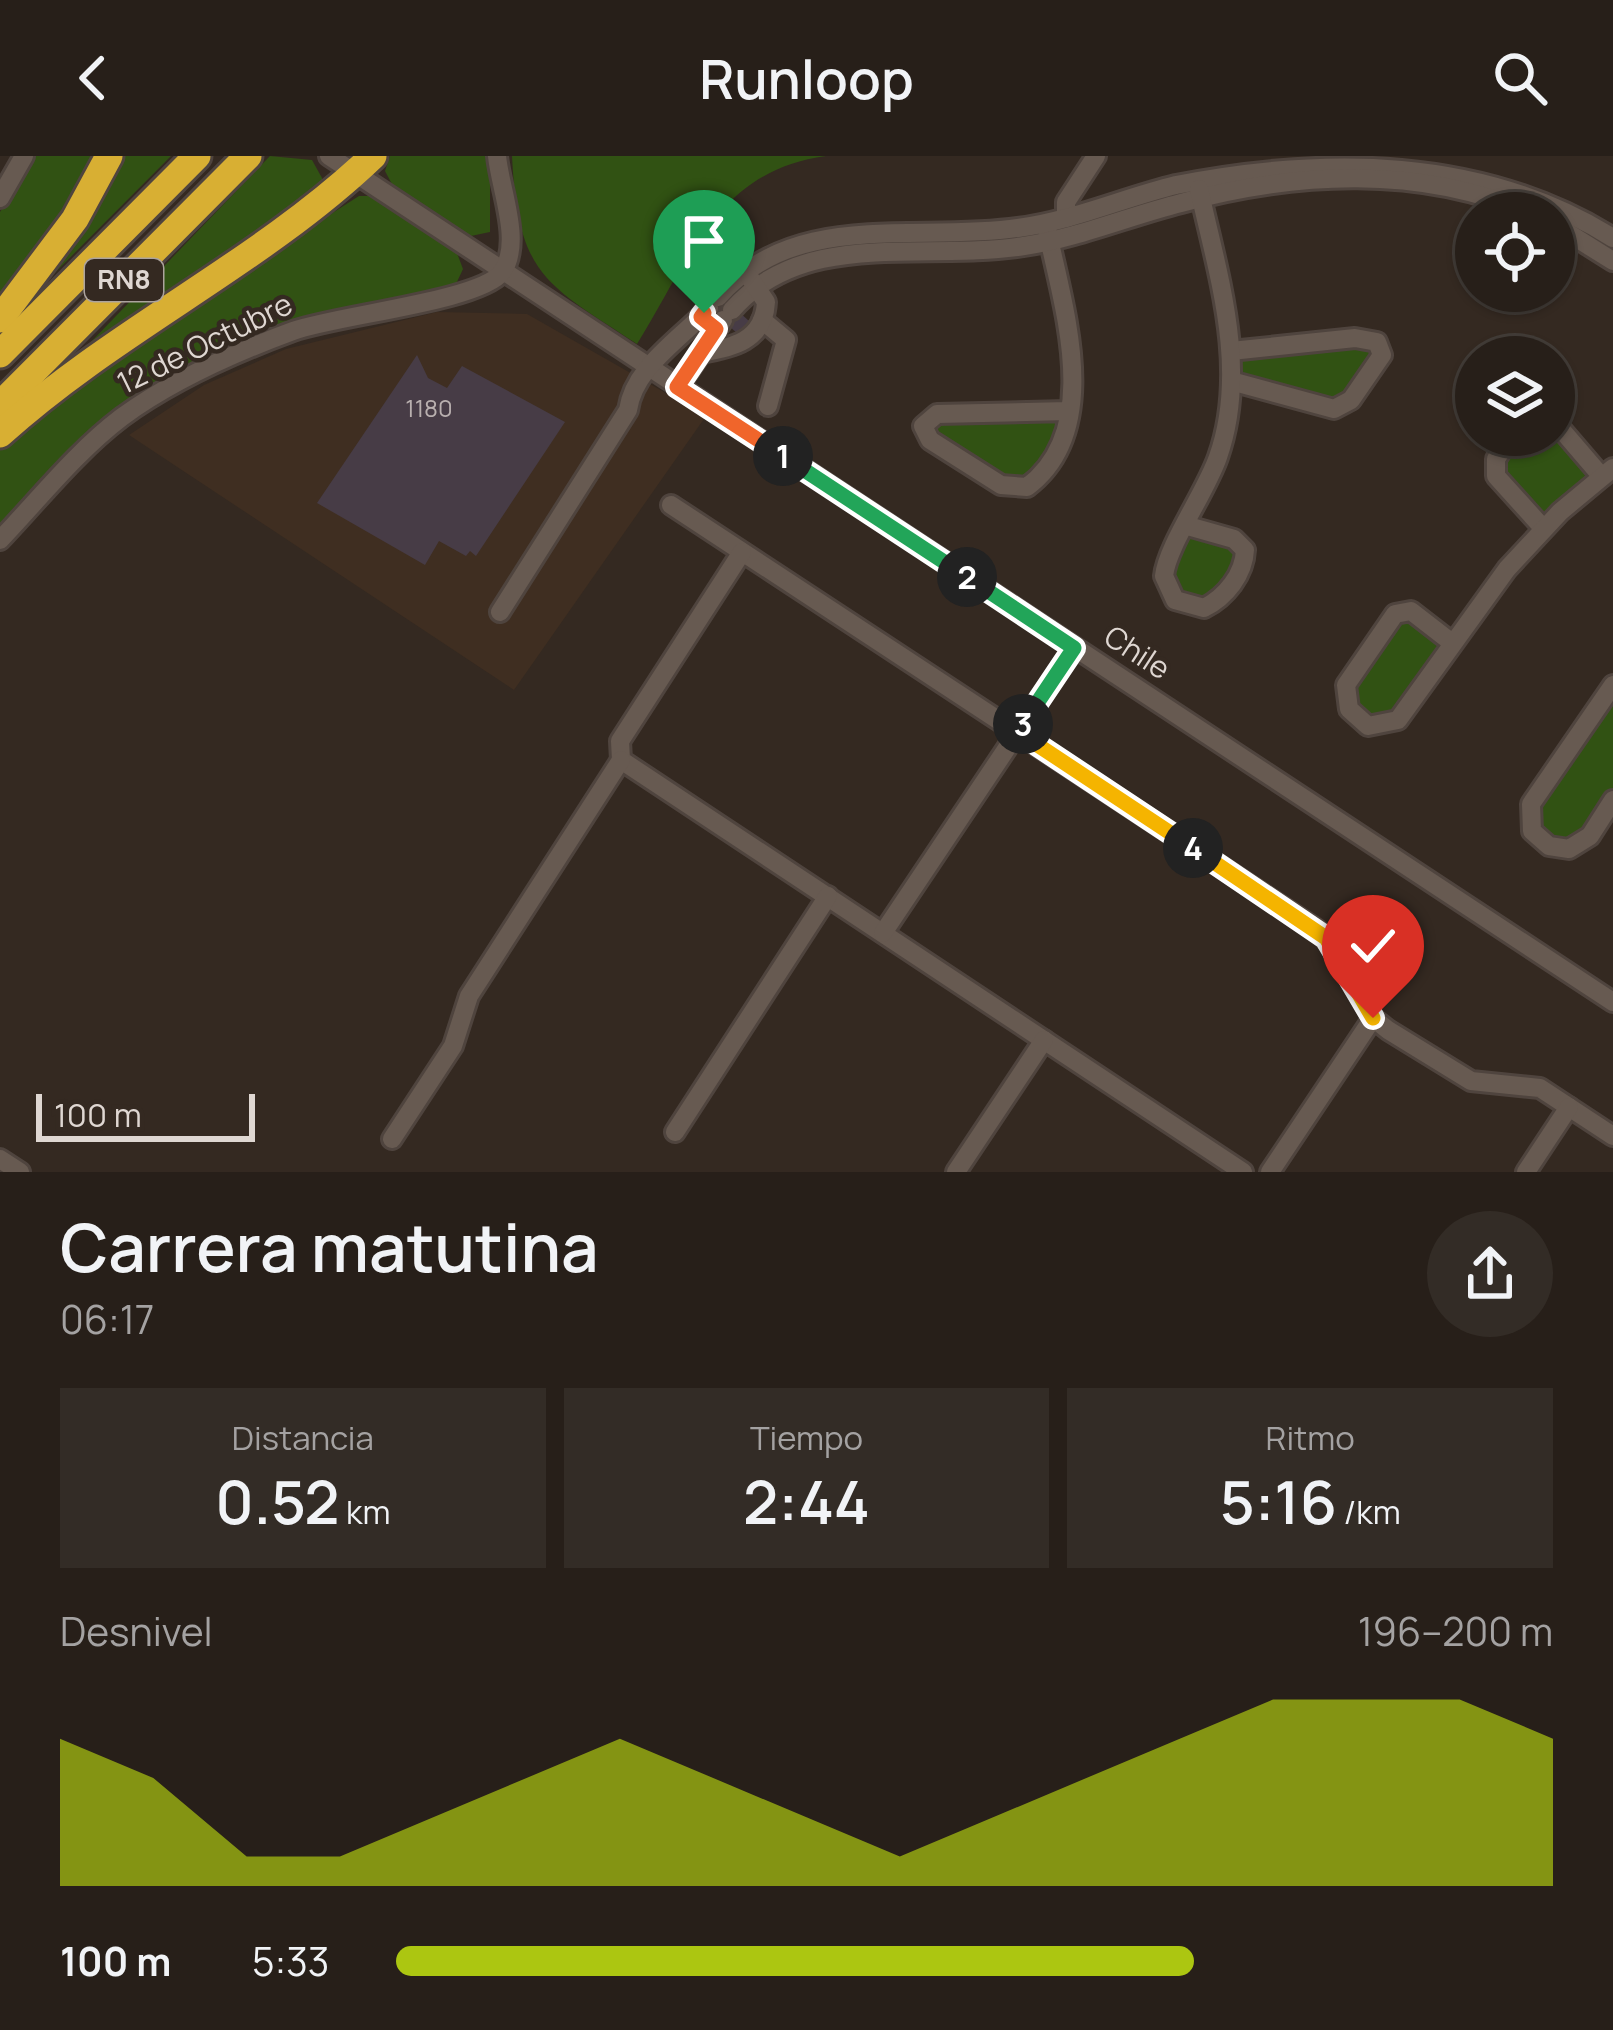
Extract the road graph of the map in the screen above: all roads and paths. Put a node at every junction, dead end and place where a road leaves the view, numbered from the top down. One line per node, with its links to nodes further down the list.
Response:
1 (109, 156): 21 (highway)
2 (197, 156): 25 (highway, RN8)
3 (248, 156): 29 (highway, RN8)
4 (329, 156): 8 (street, Chile)
5 (497, 156): 19 (street)
6 (1096, 156): 13 (street)
7 (16, 160): 12 (street)
8 (364, 165): 19 (street, Chile); 32 (highway)
9 (1373, 165): 10 (street); 11 (street); 16 (street)
10 (1199, 189): 13 (street); 14 (street); 23 (street)
11 (1458, 192)
12 (0, 198)
13 (1066, 218): 14 (street)
14 (1047, 231): 18 (street); 31 (street)
15 (1575, 237): 17 (street)
16 (1613, 238)
17 (1613, 261)
18 (751, 268): 20 (street); 22 (street)
19 (502, 271): 26 (street, Chile); 39 (street, 12 de Octubre)
20 (716, 313): 24 (street); 26 (street)
21 (0, 319)
22 (762, 320): 24 (street); 30 (street)
23 (1231, 351): 27 (street); 27 (street)
24 (700, 352): 28 (street)
25 (0, 354)
26 (647, 367): 28 (street, Chile); 41 (street)
27 (1231, 381): 37 (street)
28 (677, 387): 43 (street, Chile)
29 (0, 405)
30 (768, 406)
31 (1068, 411): 31 (street)
32 (0, 434)
33 (1575, 442): 35 (street)
34 (1498, 456): 38 (street)
35 (1607, 472): 38 (street)
36 (671, 505): 40 (street)
37 (1188, 526): 37 (street)
38 (1543, 528): 42 (street)
39 (0, 540)
40 (742, 552): 45 (street); 46 (street)
41 (500, 612)
42 (1451, 642): 42 (street)
43 (1074, 648): 45 (street); 50 (street, Chile)
44 (1613, 685): 47 (street)
45 (1018, 732): 49 (street); 51 (street)
46 (621, 760): 48 (street); 56 (street)
47 (1613, 800)
48 (828, 896): 49 (street); 54 (street)
49 (884, 933): 52 (street)
50 (1613, 1002)
51 (1373, 1018): 53 (street); 61 (street)
52 (1044, 1040): 59 (street); 60 (street)
53 (1569, 1107): 55 (street); 62 (street)
54 (675, 1132)
55 (1613, 1136)
56 (392, 1139)
57 (0, 1159): 58 (street)
58 (20, 1172)
59 (956, 1172)
60 (1243, 1172)
61 (1270, 1172)
62 (1526, 1172)

